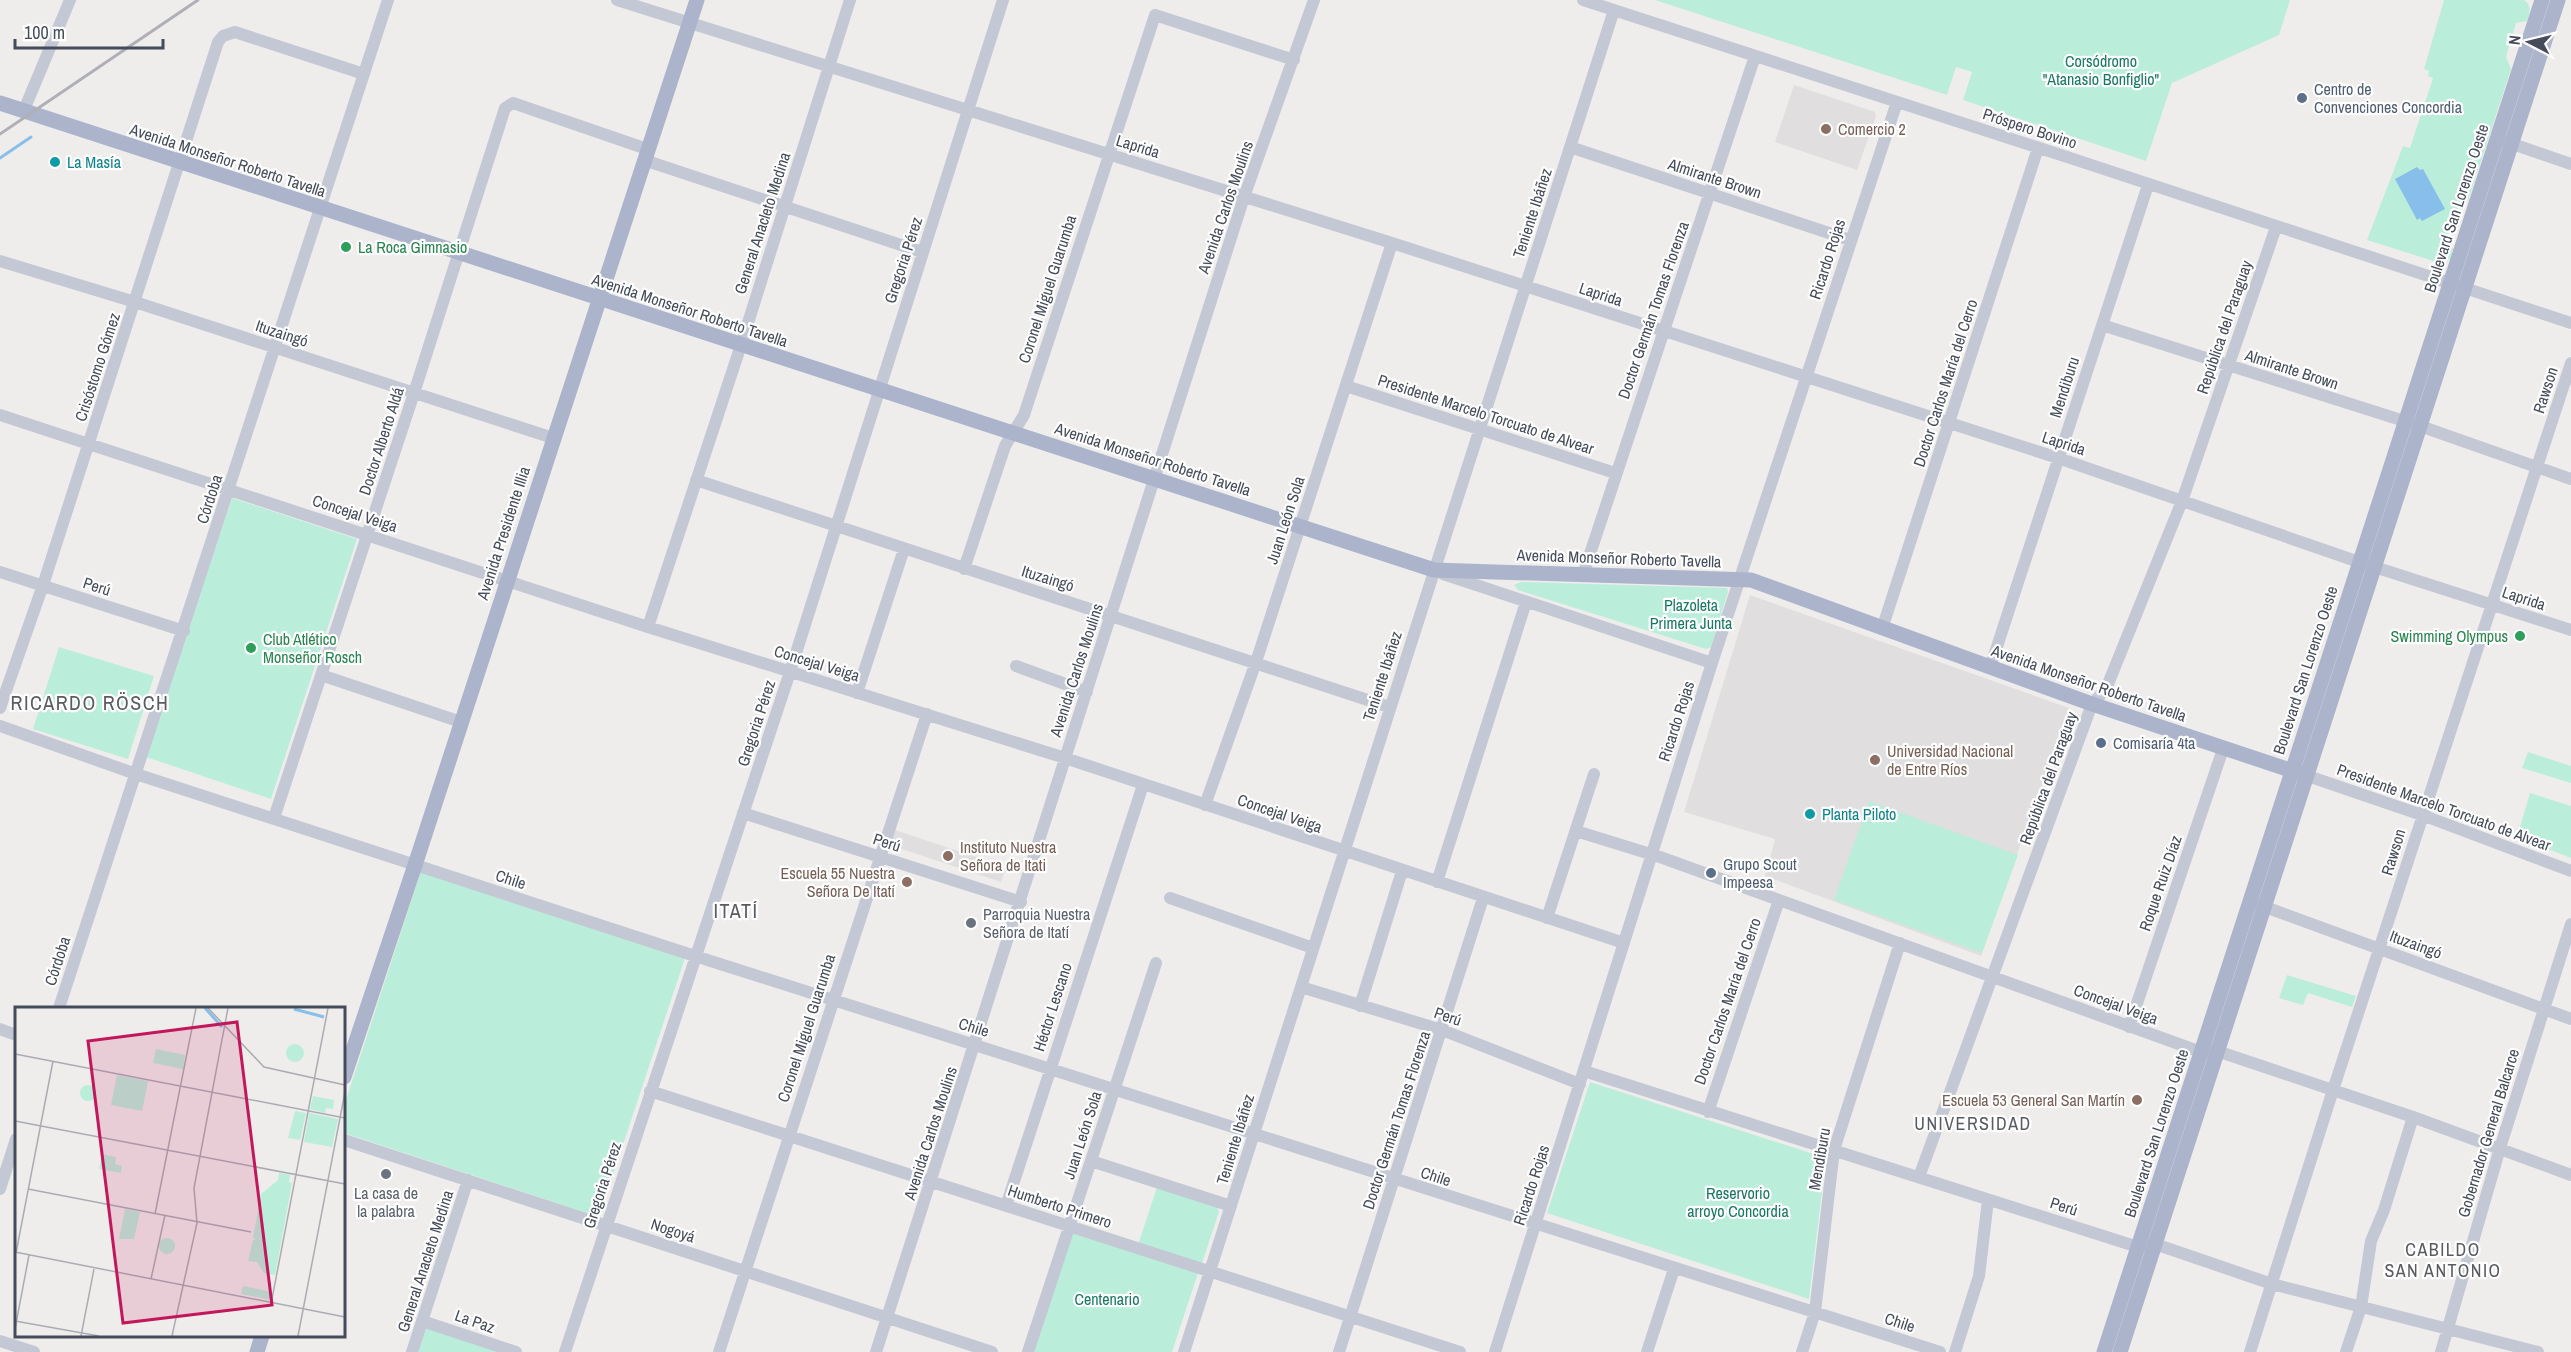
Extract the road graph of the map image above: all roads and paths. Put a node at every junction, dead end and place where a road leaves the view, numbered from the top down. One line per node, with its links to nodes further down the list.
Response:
1 (70, 0): 19 (street)
2 (388, 0): 15 (street, Córdoba)
3 (617, 0): 11 (street, Laprida)
4 (697, 0): 11 (main road, Avenida Presidente Illia)
5 (850, 0): 14 (street, General Anacleto Medina)
6 (1003, 0): 18 (street, Gregoria Pérez)
7 (1314, 0): 13 (street, Avenida Carlos Moulins)
8 (1583, 0): 10 (street, Próspero Bovino)
9 (2551, 1): 20 (main road, Boulevard San Lorenzo Oeste)
10 (1614, 10): 12 (street, Próspero Bovino); 21 (street, Teniente Ibáñez)
11 (689, 24): 14 (street, Laprida); 24 (main road, Avenida Presidente Illia)
12 (1755, 56): 16 (street, Próspero Bovino); 28 (street, Doctor Germán Tomas Florenza)
13 (1294, 60): 23 (street, Coronel Miguel Guarumba); 29 (street, Avenida Carlos Moulins)
14 (829, 67): 18 (street, Laprida); 30 (street, General Anacleto Medina)
15 (364, 74): 25 (street, Crisóstomo Gómez); 31 (street, Córdoba)
16 (1897, 102): 22 (street, Próspero Bovino); 33 (street, Ricardo Rojas)
17 (0, 103): 19 (main road, Avenida Monseñor Roberto Tavella)
18 (968, 109): 23 (street, Laprida); 35 (street, Gregoria Pérez)
19 (24, 110): 25 (main road, Avenida Monseñor Roberto Tavella)
20 (2505, 142): 26 (street); 38 (main road, Boulevard San Lorenzo Oeste); 40 (main road, Boulevard San Lorenzo Oeste)
21 (1570, 147): 28 (street, Almirante Brown); 39 (street, Teniente Ibáñez)
22 (2038, 148): 27 (street, Próspero Bovino); 55 (street, Doctor Carlos María del Cerro)
23 (1108, 154): 29 (street, Laprida); 58 (street, Coronel Miguel Guarumba)
24 (645, 155): 30 (street); 36 (street, Doctor Alberto Aldá); 41 (main road, Avenida Presidente Illia)
25 (179, 163): 31 (main road, Avenida Monseñor Roberto Tavella); 42 (street, Crisóstomo Gómez)
26 (2571, 164)
27 (2148, 185): 32 (street, Próspero Bovino); 44 (street, Mendiburu)
28 (1711, 194): 33 (street, Almirante Brown); 45 (street, Doctor Germán Tomas Florenza)
29 (1245, 197): 34 (street, Laprida); 64 (street, Avenida Carlos Moulins)
30 (784, 208): 35 (street); 46 (street, General Anacleto Medina)
31 (321, 209): 36 (main road, Avenida Monseñor Roberto Tavella); 47 (street, Córdoba)
32 (2276, 226): 38 (street, Próspero Bovino); 49 (street, República del Paraguay)
33 (1850, 240): 50 (street, Ricardo Rojas)
34 (1392, 243): 39 (street, Laprida); 51 (street, Juan León Sola)
35 (922, 252): 52 (street, Gregoria Pérez)
36 (459, 254): 41 (main road, Avenida Monseñor Roberto Tavella); 53 (street, Doctor Alberto Aldá)
37 (0, 261): 42 (street, Ituzaingó)
38 (2450, 283): 40 (street, Próspero Bovino); 56 (main road, Boulevard San Lorenzo Oeste)
39 (1525, 287): 45 (street, Laprida); 57 (street, Teniente Ibáñez)
40 (2466, 289): 43 (street, Próspero Bovino); 56 (main road, Boulevard San Lorenzo Oeste)
41 (599, 299): 46 (main road, Avenida Monseñor Roberto Tavella); 59 (main road, Avenida Presidente Illia)
42 (135, 302): 47 (street, Ituzaingó); 60 (street, Crisóstomo Gómez)
43 (2571, 323)
44 (2102, 325): 49 (street, Almirante Brown); 61 (street, Mendiburu)
45 (1664, 332): 50 (street, Laprida); 63 (street, Doctor Germán Tomas Florenza)
46 (741, 345): 52 (main road, Avenida Monseñor Roberto Tavella); 66 (street, General Anacleto Medina)
47 (276, 348): 53 (street, Ituzaingó); 67 (street, Córdoba)
48 (2571, 363): 62 (street, Rawson)
49 (2228, 365): 56 (street, Almirante Brown); 68 (street, República del Paraguay)
50 (1807, 378): 55 (street, Laprida); 78 (street, Ricardo Rojas)
51 (1346, 386): 57 (street, Presidente Marcelo Torcuato de Alvear); 70 (street, Juan León Sola)
52 (879, 390): 58 (main road, Avenida Monseñor Roberto Tavella); 69 (street, Gregoria Pérez)
53 (414, 393): 59 (street, Ituzaingó); 71 (street, Doctor Alberto Aldá)
54 (0, 415): 60 (street, Concejal Veiga)
55 (1949, 424): 61 (street, Laprida); 85 (street, Doctor Carlos María del Cerro)
56 (2412, 424): 62 (street, Almirante Brown); 73 (main road, Boulevard San Lorenzo Oeste)
57 (1480, 429): 63 (street, Presidente Marcelo Torcuato de Alvear); 75 (street, Teniente Ibáñez)
58 (1013, 433): 64 (main road, Avenida Monseñor Roberto Tavella); 74 (street, Coronel Miguel Guarumba)
59 (553, 438): 79 (main road, Avenida Presidente Illia)
60 (89, 444): 67 (street, Concejal Veiga); 80 (street, Crisóstomo Gómez)
61 (2058, 459): 68 (street, Laprida); 91 (street, Mendiburu)
62 (2537, 467): 65 (street, Almirante Brown); 82 (street, Rawson)
63 (1616, 473): 77 (street, Doctor Germán Tomas Florenza)
64 (1154, 478): 70 (main road, Avenida Monseñor Roberto Tavella); 83 (street, Avenida Carlos Moulins)
65 (2571, 478)
66 (696, 480): 69 (street, Ituzaingó); 84 (street, General Anacleto Medina)
67 (229, 490): 71 (street, Concejal Veiga); 87 (street, Córdoba)
68 (2182, 501): 73 (street, Laprida); 96 (street, República del Paraguay)
69 (835, 526): 72 (street, Ituzaingó); 92 (street, Gregoria Pérez)
70 (1301, 526): 75 (main road, Avenida Monseñor Roberto Tavella); 88 (street, Juan León Sola)
71 (367, 535): 79 (street, Concejal Veiga); 93 (street, Doctor Alberto Aldá)
72 (904, 549): 74 (street, Ituzaingó); 95 (street)
73 (2366, 564): 82 (street, Laprida); 104 (main road, Boulevard San Lorenzo Oeste)
74 (964, 569): 83 (street, Ituzaingó)
75 (1434, 570): 77 (main road, Avenida Monseñor Roberto Tavella); 81 (street); 97 (street, Teniente Ibáñez)
76 (0, 572): 80 (street, Perú)
77 (1583, 574): 78 (main road, Avenida Monseñor Roberto Tavella)
78 (1740, 579): 85 (main road, Avenida Monseñor Roberto Tavella); 89 (street, Ricardo Rojas)
79 (506, 580): 84 (street, Concejal Veiga); 100 (main road, Avenida Presidente Illia)
80 (43, 585): 87 (street, Perú); 98 (street, Crisóstomo Gómez)
81 (1526, 602): 89 (street); 119 (street)
82 (2492, 604): 86 (street, Laprida); 110 (street, Rawson)
83 (1111, 615): 88 (street, Ituzaingó); 94 (street, Avenida Carlos Moulins)
84 (648, 627): 92 (street, Concejal Veiga)
85 (1882, 628): 91 (main road, Avenida Monseñor Roberto Tavella)
86 (2571, 630)
87 (184, 631): 105 (street, Córdoba)
88 (1256, 662): 97 (street, Ituzaingó); 108 (street, Juan León Sola)
89 (1712, 663): 114 (street, Ricardo Rojas)
90 (1016, 666): 94 (street)
91 (1990, 668): 96 (main road, Avenida Monseñor Roberto Tavella)
92 (790, 672): 95 (street, Concejal Veiga); 109 (street, Gregoria Pérez)
93 (321, 675): 100 (street); 111 (street, Doctor Alberto Aldá)
94 (1087, 692): 103 (street, Avenida Carlos Moulins)
95 (857, 693): 99 (street, Concejal Veiga)
96 (2092, 704): 102 (main road, Avenida Monseñor Roberto Tavella); 133 (street, República del Paraguay)
97 (1389, 707): 113 (street, Teniente Ibáñez)
98 (0, 708)
99 (927, 714): 103 (street, Concejal Veiga); 115 (street, Coronel Miguel Guarumba)
100 (461, 722): 116 (main road, Avenida Presidente Illia)
101 (0, 726): 105 (street, Chile)
102 (2223, 749): 104 (main road, Avenida Monseñor Roberto Tavella); 140 (street, Roque Ruiz Díaz)
103 (1065, 758): 107 (street, Concejal Veiga); 123 (street, Avenida Carlos Moulins)
104 (2298, 773): 110 (street, Presidente Marcelo Torcuato de Alvear); 124 (main road, Boulevard San Lorenzo Oeste)
105 (136, 774): 111 (street, Chile); 137 (street, Córdoba)
106 (1594, 774): 112 (street)
107 (1143, 785): 108 (street, Concejal Veiga); 146 (street, Héctor Lescano)
108 (1205, 805): 113 (street, Concejal Veiga)
109 (743, 813): 115 (street, Perú); 131 (street, Gregoria Pérez)
110 (2422, 815): 118 (street, Presidente Marcelo Torcuato de Alvear); 130 (street, Rawson)
111 (274, 818): 116 (street, Chile)
112 (1576, 831): 114 (street, Concejal Veiga); 125 (street)
113 (1344, 852): 117 (street, Concejal Veiga); 129 (street, Teniente Ibáñez)
114 (1651, 855): 122 (street, Concejal Veiga); 127 (street, Ricardo Rojas)
115 (879, 857): 123 (street, Perú); 135 (street, Coronel Miguel Guarumba)
116 (415, 865): 131 (street, Chile); 148 (main road, Avenida Presidente Illia)
117 (1402, 871): 119 (street, Concejal Veiga); 136 (street)
118 (2571, 871)
119 (1437, 882): 121 (street, Concejal Veiga)
120 (1170, 898): 129 (street)
121 (1483, 898): 125 (street, Concejal Veiga); 142 (street, Doctor Germán Tomas Florenza)
122 (1779, 900): 128 (street, Concejal Veiga); 153 (street, Doctor Carlos María del Cerro)
123 (1021, 902): 144 (street, Avenida Carlos Moulins)
124 (2256, 903): 130 (street, Ituzaingó); 145 (main road, Boulevard San Lorenzo Oeste)
125 (1547, 918): 127 (street, Concejal Veiga)
126 (2571, 924): 138 (street, Gobernador General Balcarce)
127 (1624, 943): 147 (street, Ricardo Rojas)
128 (1900, 943): 133 (street, Concejal Veiga); 160 (street, Mendiburu)
129 (1313, 948): 134 (street, Teniente Ibáñez)
130 (2380, 949): 138 (street, Ituzaingó); 151 (street, Rawson)
131 (695, 956): 135 (street, Chile); 152 (street, Gregoria Pérez)
132 (1156, 963): 150 (street, Juan León Sola)
133 (1994, 976): 140 (street, Concejal Veiga); 163 (street, República del Paraguay)
134 (1301, 987): 136 (street, Perú); 155 (street, Teniente Ibáñez)
135 (832, 1000): 144 (street, Chile); 156 (street, Coronel Miguel Guarumba)
136 (1360, 1006): 142 (street, Perú)
137 (59, 1007)
138 (2544, 1009): 139 (street, Ituzaingó); 159 (street, Gobernador General Balcarce)
139 (2571, 1019)
140 (2129, 1027): 145 (street, Concejal Veiga)
141 (0, 1029): 143 (street)
142 (1442, 1030): 149 (street, Perú); 165 (street, Doctor Germán Tomas Florenza)
143 (15, 1035)
144 (975, 1045): 146 (street, Chile); 166 (street, Avenida Carlos Moulins)
145 (2209, 1051): 151 (street, Concejal Veiga); 174 (main road, Boulevard San Lorenzo Oeste); 175 (main road, Boulevard San Lorenzo Oeste)
146 (1050, 1068): 150 (street, Chile); 169 (street, Héctor Lescano)
147 (1584, 1071): 149 (street, Ricardo Rojas); 153 (street, Perú)
148 (345, 1074)
149 (1580, 1084): 171 (street, Ricardo Rojas)
150 (1114, 1088): 155 (street, Chile); 161 (street, Juan León Sola)
151 (2333, 1090): 154 (street, Concejal Veiga); 179 (street, Rawson)
152 (650, 1091): 156 (street, Humberto Primero); 172 (street, Gregoria Pérez)
153 (1707, 1112): 160 (street, Perú)
154 (2413, 1118): 159 (street, Concejal Veiga); 180 (street)
155 (1253, 1134): 165 (street, Chile); 170 (street, Teniente Ibáñez)
156 (788, 1136): 166 (street, Humberto Primero); 177 (street, Coronel Miguel Guarumba)
157 (345, 1140): 164 (street, Nogoyá)
158 (15, 1142): 167 (street)
159 (2500, 1148): 162 (street, Concejal Veiga); 185 (street, Gobernador General Balcarce)
160 (1834, 1150): 163 (street, Perú); 181 (street, Mendiburu)
161 (1091, 1161): 170 (street); 173 (street, Juan León Sola)
162 (2571, 1175)
163 (1919, 1177): 168 (street, Perú)
164 (468, 1180): 172 (street, Nogoyá); 184 (street, General Anacleto Medina)
165 (1394, 1180): 171 (street, Chile); 182 (street, Doctor Germán Tomas Florenza)
166 (932, 1182): 169 (street, Humberto Primero); 183 (street, Avenida Carlos Moulins)
167 (0, 1189)
168 (1988, 1200): 175 (street, Perú); 204 (street)
169 (1006, 1206): 173 (street, Humberto Primero)
170 (1231, 1206): 178 (street, Teniente Ibáñez)
171 (1535, 1225): 176 (street, Chile); 200 (street, Ricardo Rojas)
172 (607, 1226): 177 (street, Nogoyá); 192 (street, Gregoria Pérez)
173 (1070, 1226): 178 (street, Humberto Primero); 196 (street, Juan León Sola)
174 (2155, 1244): 175 (street, Perú); 179 (street, Perú); 206 (main road, Boulevard San Lorenzo Oeste)
175 (2138, 1247): 205 (main road, Boulevard San Lorenzo Oeste)
176 (1674, 1269): 181 (street, Chile); 201 (street)
177 (744, 1271): 183 (street, Nogoyá); 193 (street, Coronel Miguel Guarumba)
178 (1210, 1272): 182 (street, Humberto Primero); 197 (street, Teniente Ibáñez)
179 (2272, 1284): 180 (street, Perú); 207 (street, Rawson)
180 (2361, 1307): 185 (street, Perú); 208 (street)
181 (1815, 1312): 202 (street, Mendiburu); 203 (street, Chile)
182 (1350, 1317): 198 (street, Doctor Germán Tomas Florenza); 199 (street, Humberto Primero)
183 (887, 1318): 194 (street, Avenida Carlos Moulins); 195 (street, Nogoyá)
184 (422, 1321): 190 (street, General Anacleto Medina); 191 (street, La Paz)
185 (2447, 1329): 209 (street, Gobernador General Balcarce); 210 (street, Perú)
186 (261, 1337): 189 (main road)
187 (0, 1341): 188 (street)
188 (34, 1352)
189 (256, 1352)
190 (412, 1352)
191 (516, 1352)
192 (565, 1352)
193 (718, 1352)
194 (876, 1352)
195 (992, 1352)
196 (1028, 1352)
197 (1184, 1352)
198 (1339, 1352)
199 (1460, 1352)
200 (1495, 1352)
201 (1647, 1352)
202 (1802, 1352)
203 (1940, 1352)
204 (1955, 1352)
205 (2104, 1352)
206 (2120, 1352)
207 (2250, 1352)
208 (2346, 1352)
209 (2440, 1352)
210 (2538, 1352)

